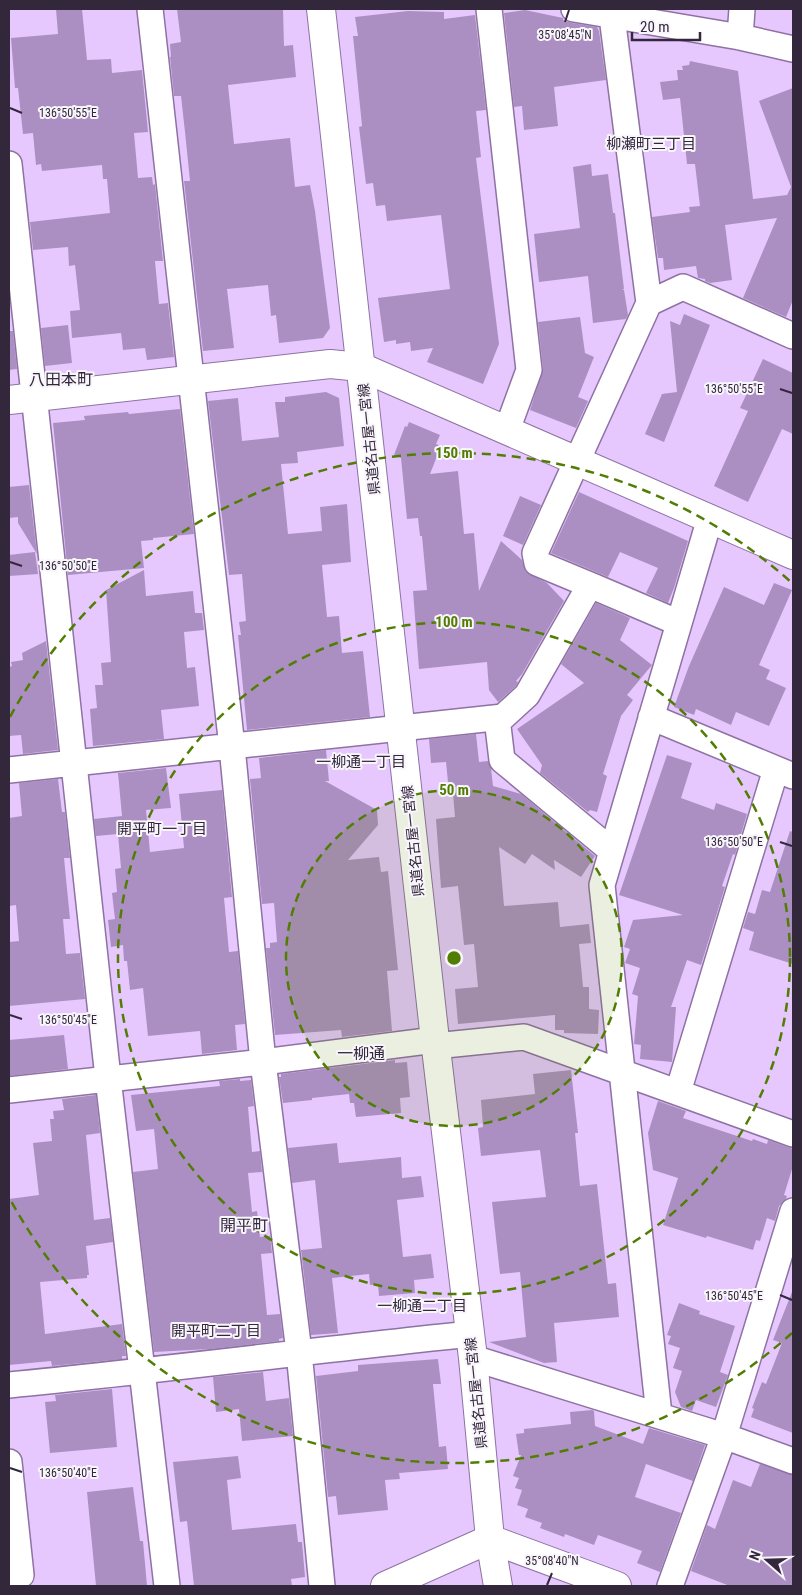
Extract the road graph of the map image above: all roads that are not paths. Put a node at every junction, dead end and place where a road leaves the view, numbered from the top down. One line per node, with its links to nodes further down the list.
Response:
1 (150, 9): 13 (street)
2 (322, 9): 12 (main road, 県道名古屋一宮線)
3 (489, 9): 15 (street)
4 (574, 9): 6 (street)
5 (742, 9): 7 (street)
6 (611, 12): 7 (street); 10 (street)
7 (740, 37): 8 (street)
8 (793, 48)
9 (9, 164): 14 (street)
10 (649, 303): 11 (street); 16 (street)
11 (793, 336)
12 (361, 367): 13 (main road); 15 (main road); 23 (main road, 県道名古屋一宮線)
13 (192, 380): 14 (main road); 24 (street)
14 (22, 398): 25 (street)
15 (507, 430): 16 (main road)
16 (578, 461): 17 (main road); 19 (street)
17 (710, 518): 18 (main road); 20 (street)
18 (793, 555)
19 (590, 585): 20 (street); 22 (street)
20 (679, 623): 21 (street)
21 (651, 717): 27 (street); 28 (street)
22 (497, 718): 23 (street); 28 (street)
23 (402, 729): 24 (street); 29 (main road, 県道名古屋一宮線)
24 (232, 747): 25 (street); 30 (street)
25 (74, 764): 26 (street); 32 (street)
26 (9, 770)
27 (785, 772): 34 (street)
28 (612, 851): 31 (street)
29 (435, 1043): 30 (street); 31 (street); 37 (main road, 県道名古屋一宮線)
30 (263, 1062): 32 (street); 38 (street)
31 (621, 1072): 34 (street); 41 (street)
32 (108, 1078): 33 (street); 39 (street)
33 (9, 1090)
34 (678, 1092): 35 (street)
35 (793, 1134)
36 (793, 1211): 42 (street)
37 (472, 1346): 38 (street); 41 (street); 45 (main road, 県道名古屋一宮線)
38 (299, 1352): 39 (street); 48 (street)
39 (143, 1372): 40 (street); 47 (street)
40 (9, 1385)
41 (659, 1415): 42 (street)
42 (724, 1436): 43 (street); 52 (street)
43 (793, 1461)
44 (9, 1462): 46 (street)
45 (490, 1539): 49 (main road); 50 (main road, 県道名古屋一宮線); 51 (main road)
46 (9, 1581)
47 (167, 1586)
48 (322, 1586)
49 (385, 1586)
50 (498, 1586)
51 (617, 1586)
52 (670, 1586)

